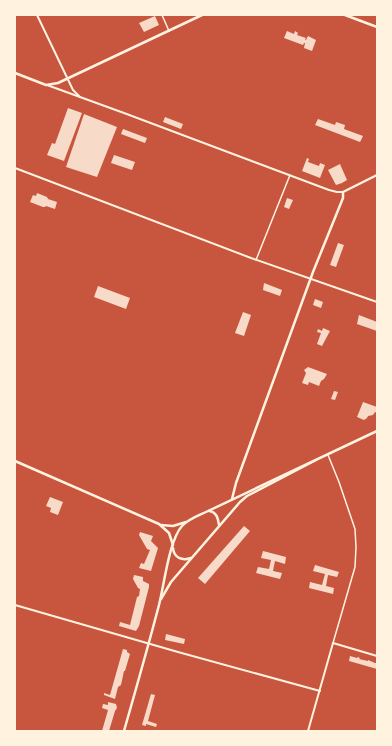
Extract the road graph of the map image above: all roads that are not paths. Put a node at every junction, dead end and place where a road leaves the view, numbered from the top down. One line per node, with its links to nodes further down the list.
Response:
1 (37, 15): 8 (street)
2 (162, 15): 6 (street)
3 (202, 15): 6 (main road)
4 (345, 15): 5 (main road)
5 (377, 27)
6 (169, 31): 8 (main road)
7 (15, 73): 9 (main road)
8 (68, 79): 9 (main road); 10 (street)
9 (46, 85): 10 (street)
10 (82, 98): 12 (street)
11 (15, 168): 15 (street)
12 (290, 174): 14 (street); 15 (street)
13 (377, 175): 14 (main road)
14 (343, 192): 16 (main road)
15 (256, 260): 16 (street)
16 (310, 280): 17 (street); 22 (main road)
17 (377, 302)
18 (377, 431): 19 (main road)
19 (328, 454): 20 (main road); 31 (street)
20 (317, 460): 22 (main road); 26 (main road)
21 (15, 462): 25 (main road)
22 (232, 499): 23 (main road)
23 (208, 511): 24 (main road); 26 (main road)
24 (186, 522): 25 (main road); 27 (main road)
25 (159, 524): 27 (main road)
26 (219, 526): 28 (main road)
27 (173, 546): 28 (main road); 29 (main road)
28 (191, 558): 29 (main road)
29 (159, 603): 32 (main road)
30 (15, 606): 32 (street)
31 (333, 643): 33 (street); 34 (street)
32 (148, 644): 34 (street); 35 (main road)
33 (377, 656)
34 (320, 691): 36 (street)
35 (124, 731)
36 (308, 731)

